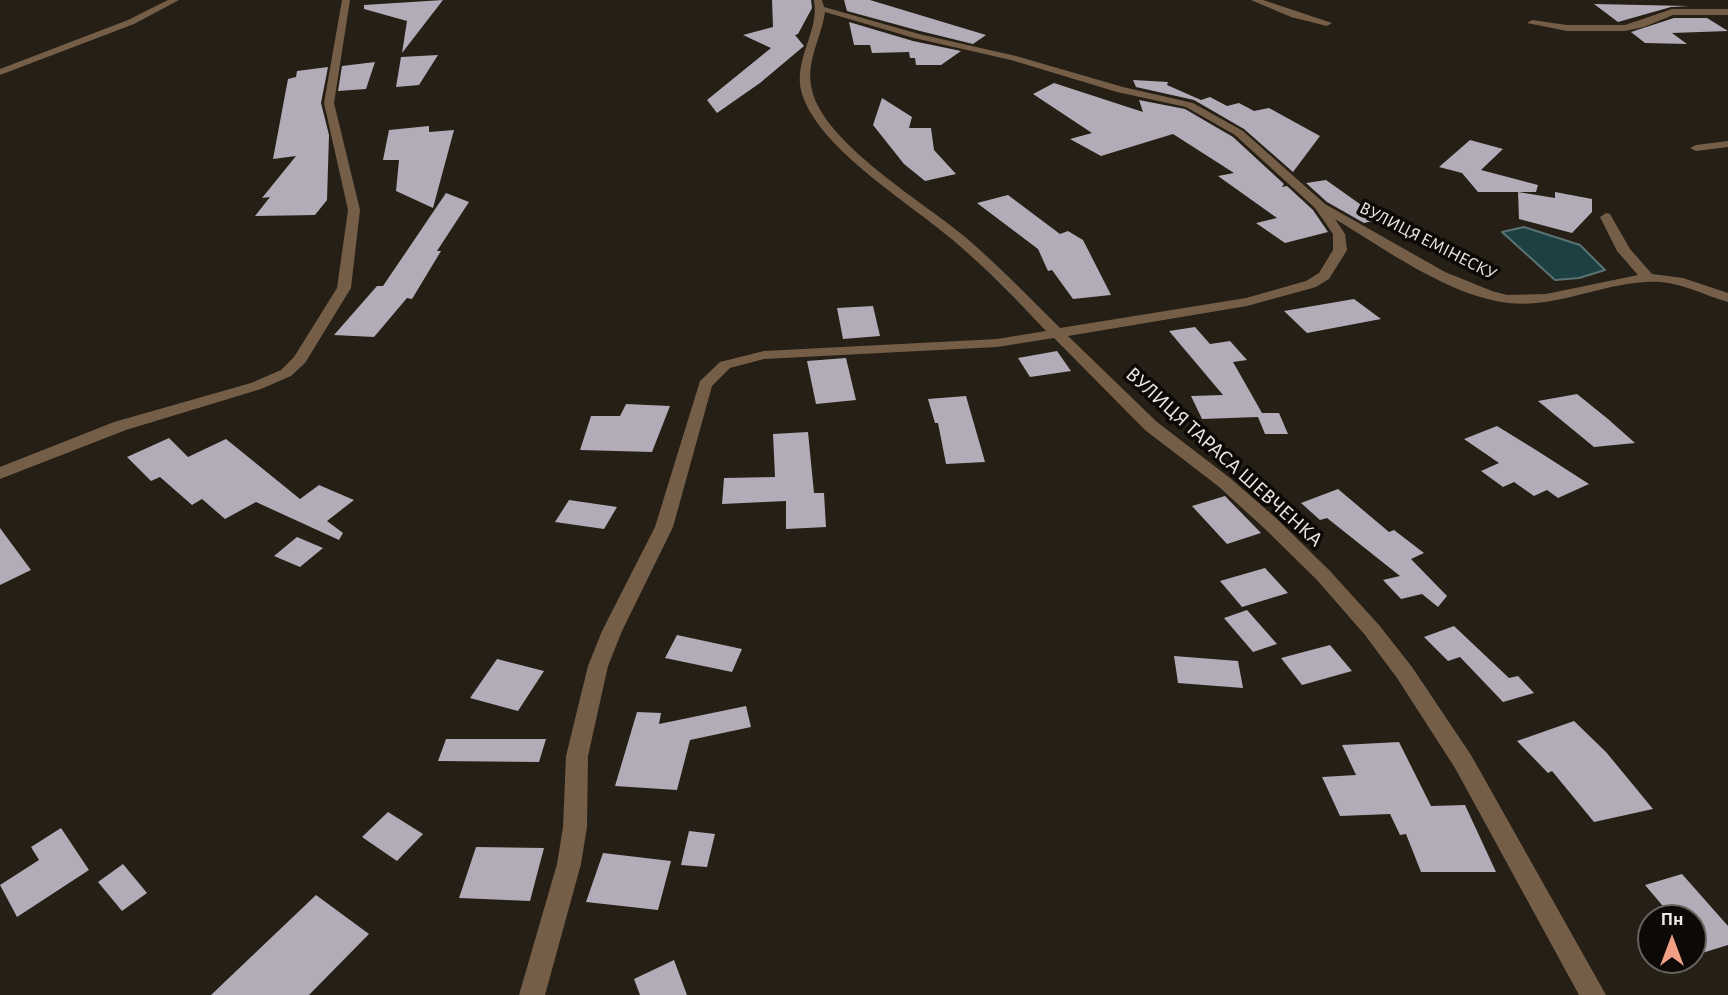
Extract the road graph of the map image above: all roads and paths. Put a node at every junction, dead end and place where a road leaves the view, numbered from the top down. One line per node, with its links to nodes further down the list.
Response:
1 (175, 0): 8 (street)
2 (346, 0): 16 (street)
3 (1255, 0): 6 (street)
4 (820, 4): 11 (street); 15 (street, ВУЛИЦЯ ТАРАСА ШЕВЧЕНКА)
5 (1728, 12): 7 (street)
6 (1327, 23)
7 (1532, 23)
8 (0, 72)
9 (1728, 144): 10 (street)
10 (1696, 148)
11 (1319, 205): 13 (street, ВУЛИЦЯ ЕМІНЕСКУ); 15 (street)
12 (1606, 217): 13 (street)
13 (1648, 278): 14 (street, ВУЛИЦЯ ЕМІНЕСКУ)
14 (1728, 298)
15 (1057, 333): 17 (street); 18 (street, ВУЛИЦЯ ТАРАСА ШЕВЧЕНКА)
16 (0, 473)
17 (532, 995)
18 (1592, 995)

